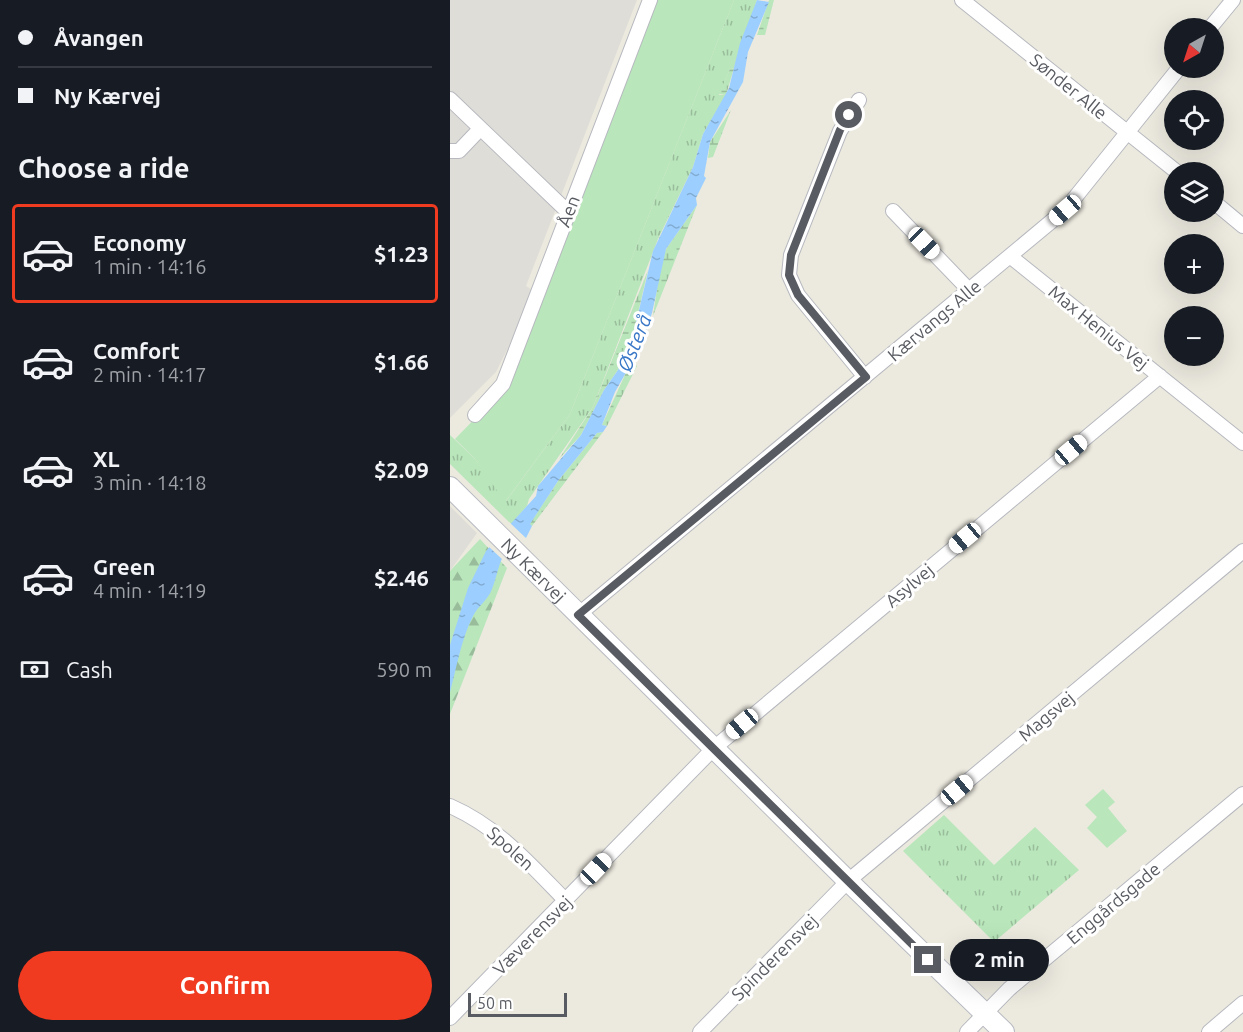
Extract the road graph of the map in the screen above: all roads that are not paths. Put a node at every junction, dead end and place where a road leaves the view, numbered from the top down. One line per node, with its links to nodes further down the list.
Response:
1 (650, 0): 14 (street, Åen)
2 (962, 0): 9 (street, Sønder Alle)
3 (1233, 0): 4 (street)
4 (1218, 18)
5 (1171, 78): 9 (street, Kærvangs Alle)
6 (450, 99): 8 (street)
7 (859, 100): 19 (street)
8 (480, 129): 10 (street); 14 (street)
9 (1127, 133): 11 (street, Sønder Alle); 16 (street, Kærvangs Alle)
10 (450, 151)
11 (1164, 162)
12 (1224, 210): 15 (street)
13 (893, 211): 17 (street)
14 (568, 212): 20 (street, Åen)
15 (1243, 226)
16 (1011, 257): 17 (street, Kærvangs Alle); 18 (street, Max Henius Vej)
17 (970, 291): 19 (street, Kærvangs Alle)
18 (1160, 376): 21 (street, Max Henius Vej); 25 (street, Asylvej)
19 (866, 377): 24 (street, Kærvangs Alle)
20 (475, 415)
21 (1243, 443)
22 (452, 494): 24 (street, Ny Kærvej)
23 (1243, 551): 28 (street, Magsvej)
24 (578, 615): 25 (street, Ny Kærvej)
25 (714, 748): 28 (street, Ny Kærvej); 29 (street, Væverensvej)
26 (1243, 794): 31 (street, Enggårdsgade)
27 (450, 806): 29 (street, Spolen)
28 (848, 881): 31 (street, Ny Kærvej); 33 (street, Spinderensvej)
29 (566, 901): 32 (street, Væverensvej)
30 (1243, 1003): 36 (street)
31 (985, 1014): 34 (street, Enggårdsgade); 35 (street, Ny Kærvej)
32 (450, 1018)
33 (700, 1032)
34 (967, 1032)
35 (1004, 1032)
36 (1209, 1032)

